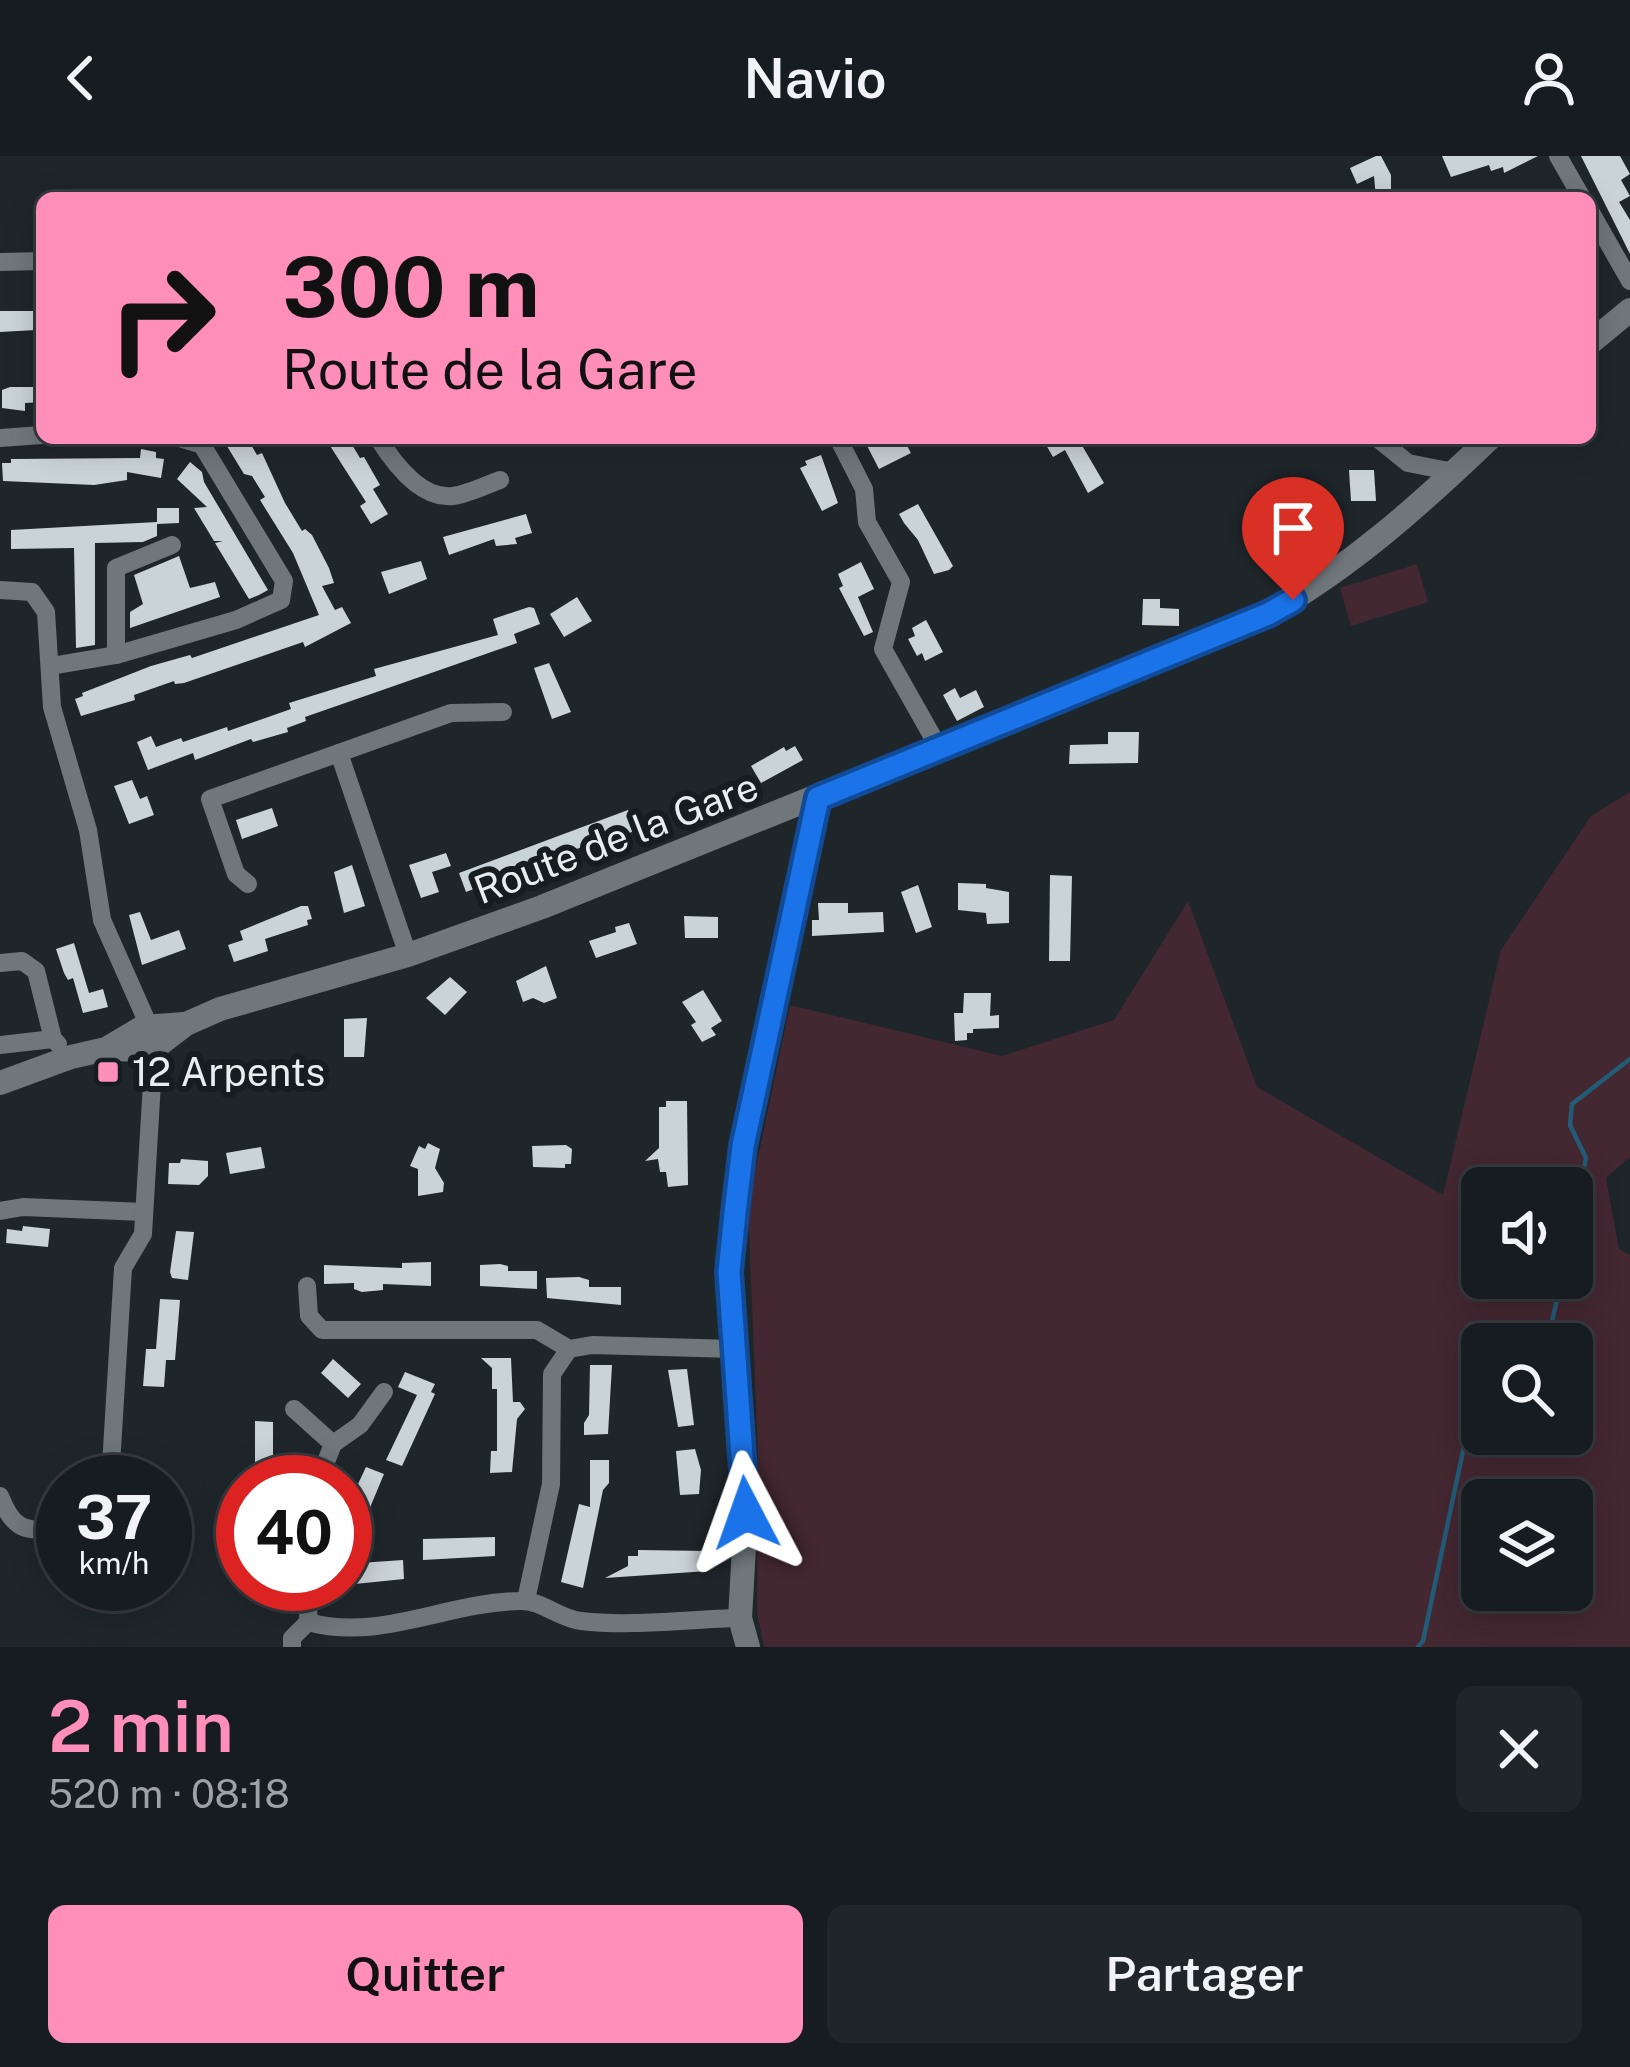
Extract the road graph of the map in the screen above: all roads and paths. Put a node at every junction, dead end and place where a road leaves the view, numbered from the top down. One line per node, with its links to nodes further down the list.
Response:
1 (1558, 156): 2 (street)
2 (1579, 192)
3 (1596, 222): 6 (street)
4 (0, 262): 5 (street)
5 (36, 262)
6 (1630, 280)
7 (1630, 310): 8 (street)
8 (1596, 338)
9 (36, 435): 10 (street)
10 (0, 438)
11 (199, 444): 20 (street)
12 (382, 444): 17 (street)
13 (841, 444): 23 (street)
14 (1384, 444): 16 (street)
15 (1484, 444): 16 (street, Route de la Gare)
16 (1454, 472): 23 (street, Route de la Gare)
17 (500, 480)
18 (172, 545): 20 (street)
19 (0, 590): 21 (street)
20 (116, 655): 21 (street)
21 (51, 666): 29 (street)
22 (503, 712): 24 (street)
23 (939, 748): 25 (street, Route de la Gare)
24 (339, 753): 26 (street); 27 (street)
25 (818, 798): 27 (street, Route de la Gare); 36 (street)
26 (248, 884)
27 (408, 955): 29 (street, Route de la Gare)
28 (0, 963): 31 (street)
29 (147, 1039): 31 (street); 34 (street)
30 (0, 1045): 31 (street)
31 (62, 1048): 32 (street)
32 (0, 1083)
33 (0, 1210): 34 (street)
34 (144, 1212): 41 (street)
35 (307, 1286): 37 (street)
36 (734, 1348): 37 (street); 47 (street)
37 (568, 1349): 45 (street)
38 (383, 1392): 40 (street)
39 (294, 1409): 40 (street)
40 (333, 1444): 42 (street)
41 (112, 1455)
42 (329, 1455)
43 (0, 1496): 44 (street)
44 (36, 1529)
45 (526, 1600): 47 (street); 48 (street)
46 (308, 1611): 48 (street)
47 (740, 1618): 50 (street)
48 (308, 1622): 49 (street)
49 (292, 1647)
50 (748, 1647)

